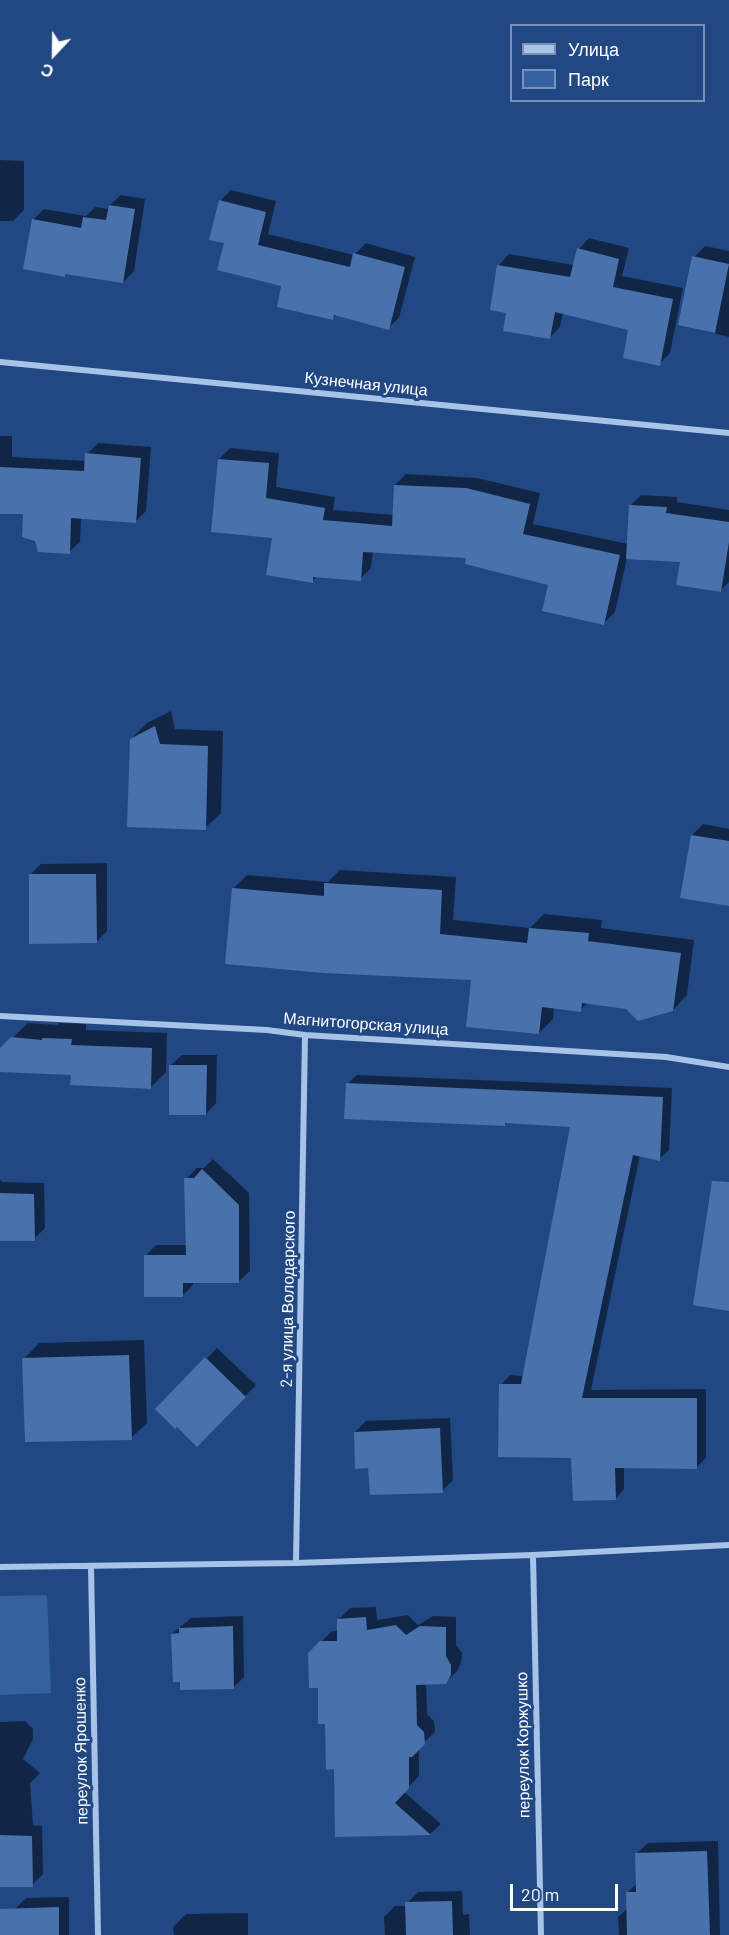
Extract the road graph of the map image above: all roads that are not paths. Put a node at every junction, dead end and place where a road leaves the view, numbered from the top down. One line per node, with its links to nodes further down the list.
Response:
1 (0, 362): 2 (street, Кузнечная улица)
2 (729, 433)
3 (0, 1016): 4 (street, Магнитогорская улица)
4 (305, 1035): 5 (street, Магнитогорская улица); 8 (street, 2-я улица Володарского)
5 (729, 1067)
6 (729, 1545): 7 (street)
7 (533, 1555): 8 (street); 12 (street, переулок Коржушко)
8 (296, 1563): 9 (street)
9 (91, 1566): 10 (street); 11 (street, переулок Ярошенко)
10 (0, 1567)
11 (98, 1935)
12 (541, 1935)

